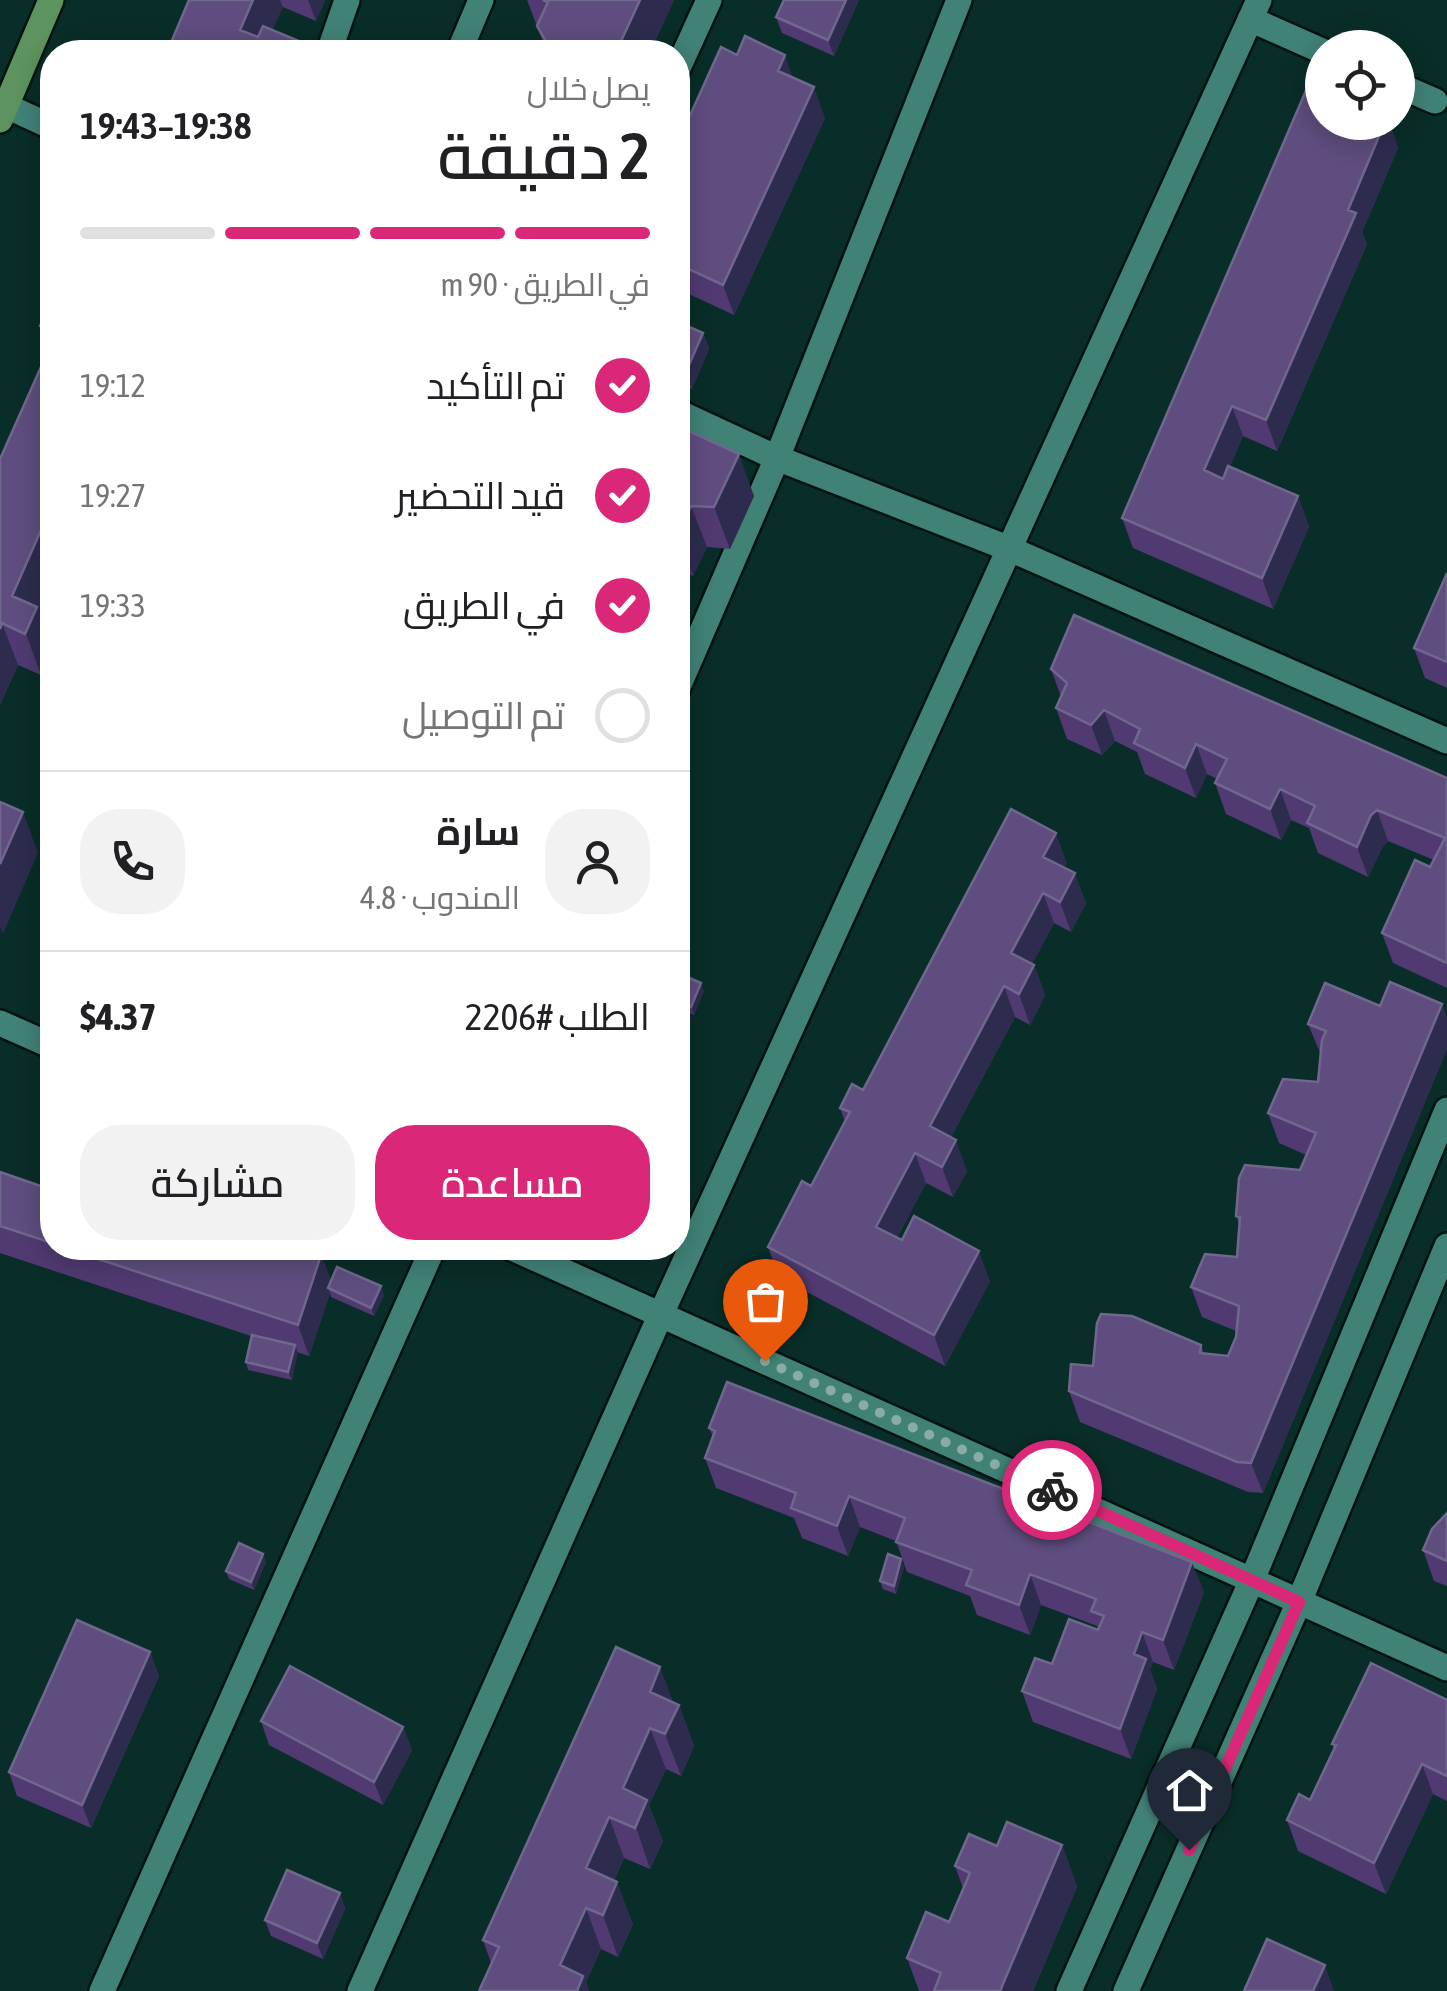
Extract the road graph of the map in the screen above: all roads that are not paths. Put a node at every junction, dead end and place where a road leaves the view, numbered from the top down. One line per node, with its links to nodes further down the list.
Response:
1 (51, 0): 13 (main road)
2 (347, 0): 7 (street)
3 (481, 0): 8 (street)
4 (709, 0): 10 (street)
5 (960, 0): 16 (street)
6 (1255, 10): 9 (street); 17 (street)
7 (333, 40)
8 (464, 40)
9 (1305, 41)
10 (690, 42)
11 (1415, 92): 12 (street)
12 (1435, 101)
13 (2, 109): 14 (street)
14 (40, 122)
15 (690, 418): 16 (street)
16 (777, 458): 17 (street); 18 (street)
17 (1010, 549): 19 (street); 24 (street)
18 (690, 659)
19 (1447, 741)
20 (0, 1022): 21 (street)
21 (40, 1040)
22 (1447, 1110): 29 (street)
23 (1447, 1246): 30 (street)
24 (690, 1248)
25 (427, 1260): 32 (street)
26 (539, 1260): 28 (street)
27 (685, 1260): 28 (street)
28 (660, 1314): 29 (street); 33 (street)
29 (1252, 1580): 30 (street); 34 (street)
30 (1299, 1602): 31 (street); 35 (street)
31 (1447, 1668)
32 (102, 1991)
33 (360, 1991)
34 (1069, 1991)
35 (1126, 1991)

